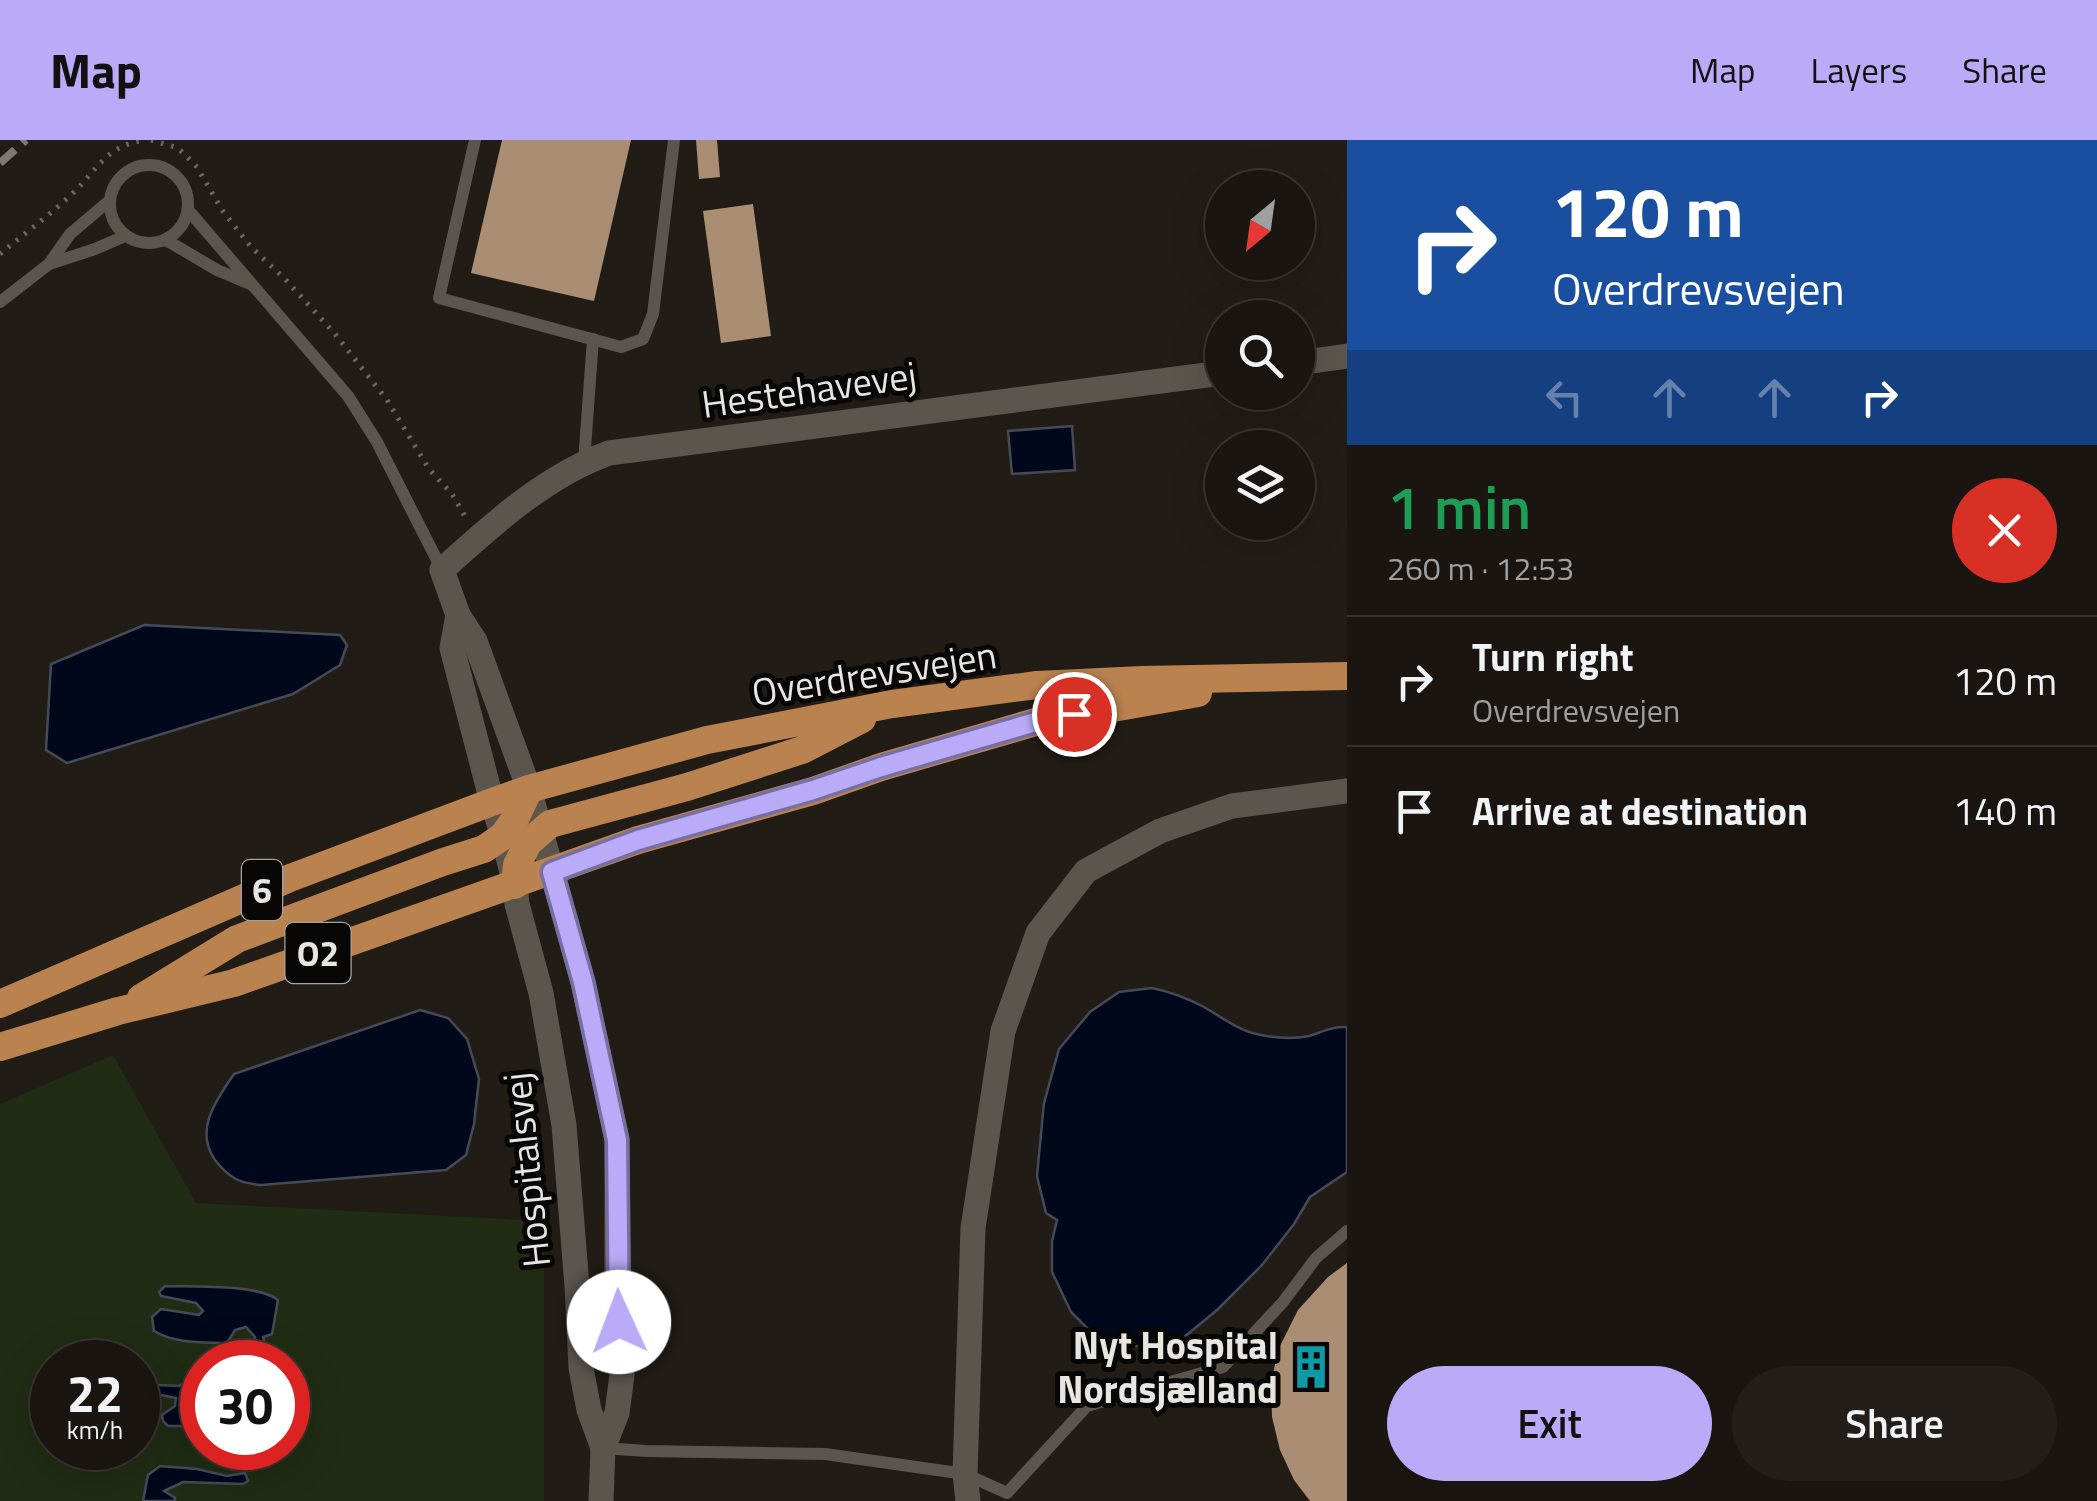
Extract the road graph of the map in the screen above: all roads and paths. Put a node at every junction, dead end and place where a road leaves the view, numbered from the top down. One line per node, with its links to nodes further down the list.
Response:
1 (149, 140): 8 (path); 17 (path)
2 (475, 140): 12 (lane)
3 (674, 140): 12 (lane)
4 (109, 201): 5 (lane); 6 (lane); 9 (lane)
5 (189, 211): 7 (lane); 10 (lane)
6 (125, 236): 7 (lane); 9 (lane)
7 (166, 240): 10 (lane)
8 (0, 254)
9 (49, 264): 11 (lane)
10 (252, 285): 18 (lane)
11 (0, 302)
12 (593, 339): 16 (lane)
13 (1347, 356): 14 (street)
14 (1315, 361)
15 (1205, 375): 16 (street, Hestehavevej)
16 (584, 462): 17 (street, Hestehavevej)
17 (478, 538): 18 (street, Hestehavevej)
18 (442, 570): 19 (street)
19 (458, 615): 23 (street); 25 (street)
20 (1347, 676): 21 (main road, Overdrevsvejen / 6)
21 (1298, 678): 22 (main road, Overdrevsvejen / 6); 28 (main road, Overdrevsvejen / O2)
22 (892, 704): 23 (main road, Overdrevsvejen / 6); 26 (main road)
23 (529, 789): 25 (main road, Overdrevsvejen / 6); 26 (street); 27 (main road)
24 (1347, 791): 35 (street)
25 (492, 802): 27 (street); 30 (main road, Overdrevsvejen / 6)
26 (541, 830): 28 (street); 29 (main road)
27 (503, 836): 29 (street); 31 (main road)
28 (552, 872): 29 (main road, Overdrevsvejen / O2); 34 (street, Hospitalsvej)
29 (515, 884): 31 (main road, Overdrevsvejen / O2); 34 (street, Hospitalsvej)
30 (0, 1004)
31 (118, 1012): 32 (main road, Overdrevsvejen / O2)
32 (0, 1046)
33 (1347, 1232): 35 (lane)
34 (603, 1448): 35 (lane); 36 (street, Hospitalsvej)
35 (965, 1474): 37 (street)
36 (601, 1501)
37 (968, 1501)

